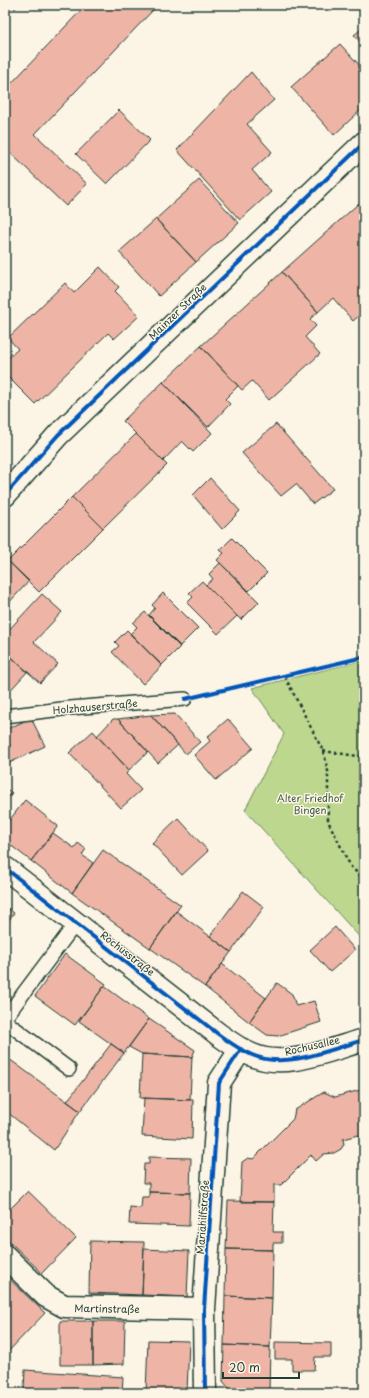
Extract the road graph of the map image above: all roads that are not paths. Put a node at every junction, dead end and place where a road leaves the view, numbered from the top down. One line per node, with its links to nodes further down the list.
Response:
1 (364, 143): 2 (street, Mainzer Straße)
2 (5, 495)
3 (185, 699): 4 (lane, Holzhauserstraße)
4 (5, 716)
5 (5, 868): 6 (street, Rochusstraße)
6 (76, 923): 7 (lane); 9 (street, Rochusstraße)
7 (5, 1019): 10 (lane)
8 (364, 1040): 9 (street, Rochusallee)
9 (241, 1049): 12 (street, Mariahilfstraße)
10 (68, 1068)
11 (5, 1256): 12 (street, Martinstraße)
12 (204, 1309): 13 (street, Mariahilfstraße)
13 (205, 1393)

